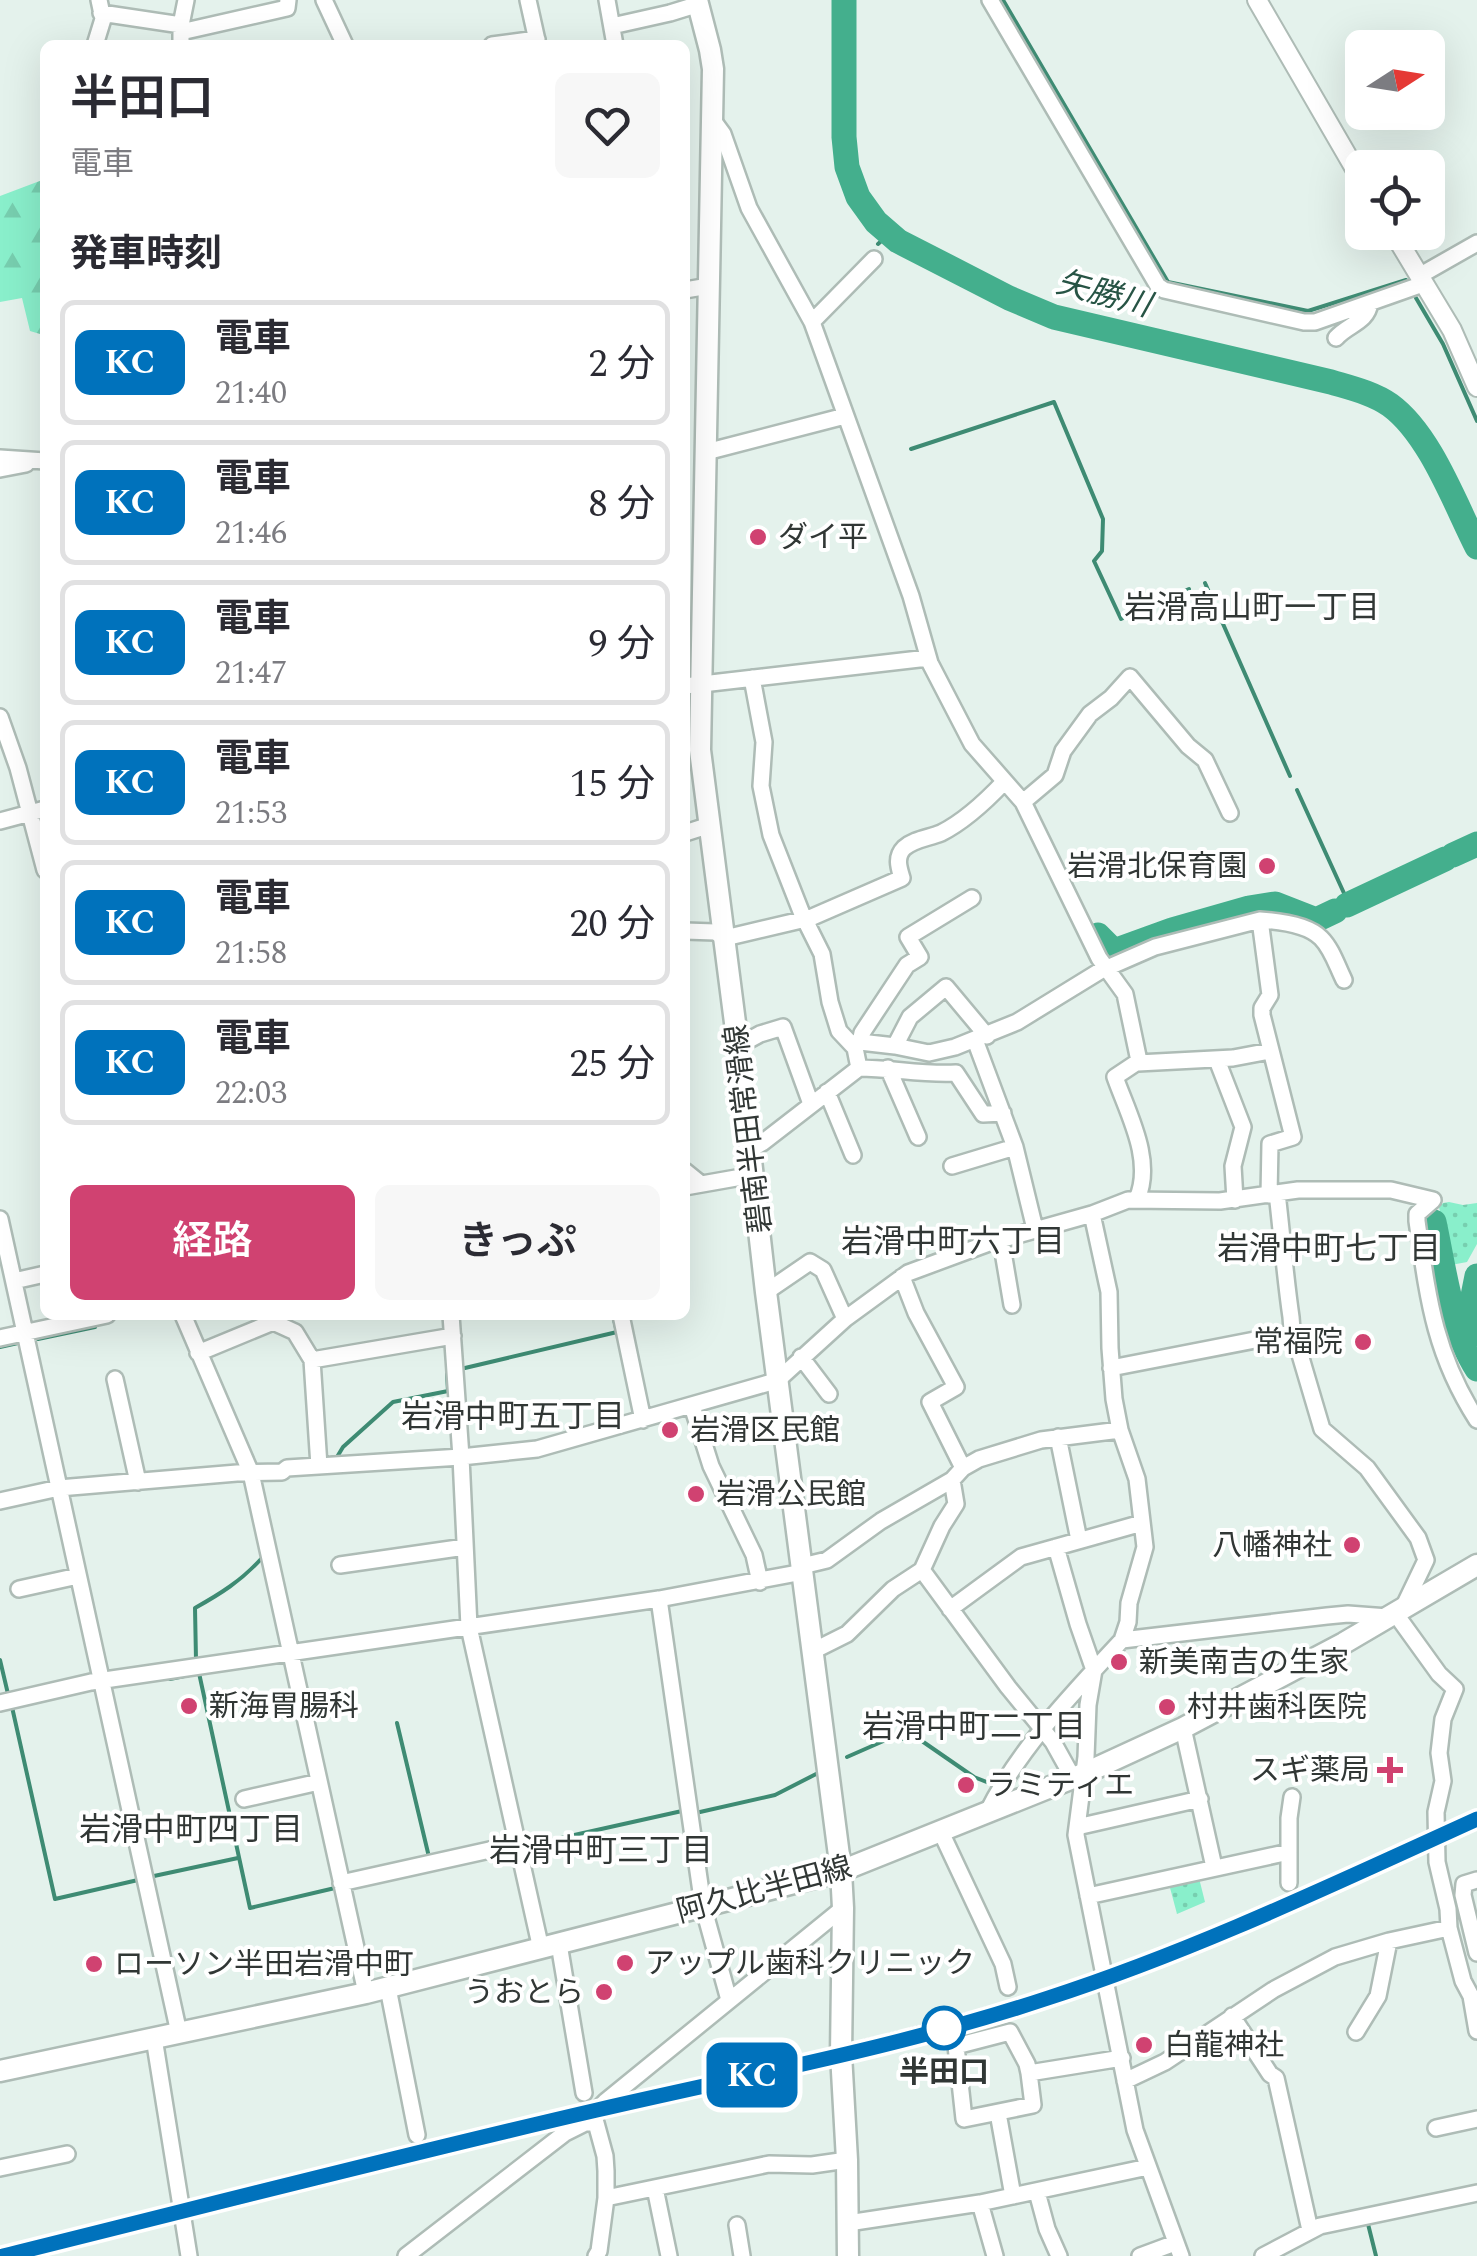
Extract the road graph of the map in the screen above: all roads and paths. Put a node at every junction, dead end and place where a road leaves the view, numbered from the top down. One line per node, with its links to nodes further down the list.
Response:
1 (186, 0): 11 (street)
2 (288, 0): 11 (street)
3 (324, 0): 13 (street)
4 (528, 0): 14 (street)
5 (607, 0): 10 (street)
6 (990, 0): 24 (street)
7 (1256, 0): 17 (street)
8 (698, 2): 10 (street); 16 (main road, 碧南半田常滑線)
9 (100, 6): 11 (street); 12 (street)
10 (612, 26): 15 (street)
11 (181, 34)
12 (97, 40)
13 (344, 40)
14 (538, 40)
15 (615, 40)
16 (712, 118): 22 (main road, 碧南半田常滑線); 25 (street)
17 (1345, 151)
18 (1477, 243): 21 (street)
19 (1404, 250): 21 (street)
20 (874, 259): 25 (street)
21 (1421, 280): 24 (street); 27 (street)
22 (709, 286): 23 (street); 29 (main road, 碧南半田常滑線)
23 (690, 289)
24 (1370, 302): 26 (street)
25 (812, 322): 28 (street)
26 (1336, 338)
27 (1477, 387)
28 (844, 416): 29 (street); 34 (street)
29 (706, 452): 36 (main road, 碧南半田常滑線)
30 (0, 458): 31 (street)
31 (40, 460)
32 (40, 460): 33 (street)
33 (0, 469)
34 (928, 658): 35 (street); 40 (street)
35 (752, 678): 36 (street); 48 (street)
36 (693, 685): 45 (main road, 碧南半田常滑線)
37 (0, 717): 38 (street)
38 (18, 768): 39 (street); 42 (street)
39 (0, 770)
40 (1004, 782): 41 (street); 48 (street)
41 (1022, 802): 43 (street); 52 (street)
42 (37, 812): 44 (street)
43 (1230, 814)
44 (0, 821)
45 (710, 825): 46 (street); 51 (main road, 碧南半田常滑線)
46 (690, 831)
47 (972, 898): 55 (street)
48 (806, 920): 51 (street); 55 (street)
49 (1260, 920): 52 (street); 53 (street); 58 (street)
50 (690, 931): 51 (street)
51 (724, 938): 56 (main road, 碧南半田常滑線)
52 (1107, 968): 54 (street); 60 (street)
53 (1344, 980)
54 (981, 1038): 57 (street); 57 (street); 65 (street)
55 (857, 1045): 57 (street); 61 (street)
56 (738, 1046): 64 (street); 68 (main road, 碧南半田常滑線)
57 (895, 1046)
58 (1270, 1051): 59 (street); 73 (street)
59 (1217, 1060): 60 (street); 75 (street)
60 (1138, 1064): 74 (street)
61 (858, 1068): 62 (street); 63 (street)
62 (888, 1068): 65 (street); 66 (street)
63 (827, 1092): 64 (street); 69 (street)
64 (811, 1104): 68 (street)
65 (1003, 1114): 67 (street)
66 (918, 1136)
67 (1015, 1147): 70 (street); 78 (street)
68 (751, 1149): 71 (main road, 碧南半田常滑線)
69 (853, 1156)
70 (952, 1166)
71 (753, 1174): 72 (street); 83 (main road, 碧南半田常滑線)
72 (693, 1186)
73 (1273, 1194): 75 (street); 91 (street); 103 (street)
74 (1138, 1199): 75 (street); 76 (street)
75 (1235, 1200)
76 (1092, 1214): 78 (street); 97 (street)
77 (0, 1219): 82 (street)
78 (1035, 1229): 79 (street)
79 (1002, 1240): 81 (street); 84 (street)
80 (40, 1275): 82 (street)
81 (902, 1277): 85 (street); 109 (street)
82 (14, 1281): 90 (street)
83 (766, 1292): 85 (street); 99 (main road, 碧南半田常滑線)
84 (1012, 1305)
85 (845, 1319): 95 (street)
86 (84, 1320): 90 (street)
87 (185, 1320): 94 (street)
88 (451, 1320): 92 (street)
89 (622, 1320): 102 (street)
90 (25, 1332): 93 (street); 111 (street)
91 (1291, 1334): 97 (street); 126 (street)
92 (453, 1336): 96 (street); 106 (street)
93 (0, 1338)
94 (198, 1353): 96 (street); 108 (street)
95 (801, 1357): 99 (street); 100 (street)
96 (312, 1360): 107 (street)
97 (1112, 1368): 104 (street)
98 (115, 1379): 110 (street)
99 (779, 1380): 101 (street); 119 (main road, 碧南半田常滑線)
100 (829, 1394)
101 (692, 1406): 102 (street); 122 (street)
102 (643, 1420): 106 (street)
103 (1477, 1420)
104 (1120, 1430): 105 (street); 113 (street)
105 (1058, 1437): 109 (street); 114 (street)
106 (461, 1457): 107 (street); 115 (street)
107 (320, 1466): 108 (street)
108 (250, 1473): 110 (street); 130 (street)
109 (958, 1474): 119 (street); 120 (street)
110 (138, 1482): 111 (street)
111 (59, 1488): 112 (street); 121 (street)
112 (0, 1500)
113 (1142, 1523): 114 (street); 128 (street)
114 (1079, 1540): 116 (street)
115 (465, 1547): 118 (street); 127 (street)
116 (1056, 1547): 125 (street); 131 (street)
117 (1477, 1564): 126 (main road, 阿久比半田線)
118 (340, 1565)
119 (803, 1569): 122 (street); 129 (main road, 碧南半田常滑線)
120 (922, 1570): 125 (street); 129 (street)
121 (78, 1576): 123 (street); 132 (street)
122 (760, 1582): 124 (street)
123 (19, 1589)
124 (660, 1599): 127 (street); 152 (street)
125 (950, 1610): 135 (street)
126 (1395, 1613): 128 (street); 134 (main road, 阿久比半田線); 154 (street)
127 (469, 1627): 130 (street); 144 (street)
128 (1122, 1640): 131 (street)
129 (813, 1651): 147 (main road, 碧南半田常滑線)
130 (290, 1654): 132 (street); 137 (street)
131 (1094, 1670): 135 (street); 136 (street)
132 (101, 1681): 133 (street); 166 (street)
133 (0, 1703)
134 (1183, 1728): 136 (main road, 阿久比半田線); 140 (street)
135 (1044, 1730): 136 (street); 141 (street)
136 (1078, 1776): 141 (main road, 阿久比半田線); 142 (street)
137 (319, 1782): 139 (street); 149 (street)
138 (1292, 1797): 145 (street)
139 (244, 1799)
140 (1200, 1799): 142 (street); 146 (street)
141 (987, 1813): 143 (main road, 阿久比半田線)
142 (1078, 1827): 151 (street)
143 (940, 1830): 147 (main road, 阿久比半田線); 158 (street)
144 (517, 1844): 149 (street); 156 (street)
145 (1289, 1852): 146 (street); 150 (street)
146 (1214, 1868): 151 (street)
147 (841, 1872): 152 (main road, 阿久比半田線); 153 (main road, 碧南半田常滑線)
148 (1477, 1880): 157 (street)
149 (341, 1883): 160 (street)
150 (1289, 1883)
151 (1088, 1896): 168 (street)
152 (703, 1906): 156 (main road, 阿久比半田線); 162 (street)
153 (843, 1908): 162 (street); 179 (main road, 碧南半田常滑線)
154 (1449, 1928): 155 (street); 161 (street)
155 (1389, 1941): 163 (street); 165 (street)
156 (550, 1947): 159 (main road, 阿久比半田線); 172 (street)
157 (1477, 1954)
158 (1008, 1987)
159 (388, 1988): 160 (main road, 阿久比半田線); 177 (street)
160 (366, 1993): 166 (main road, 阿久比半田線)
161 (1474, 1993): 164 (street)
162 (729, 2000): 172 (street)
163 (1232, 2016): 171 (street); 190 (street)
164 (1477, 2031)
165 (1356, 2032)
166 (179, 2033): 167 (main road, 阿久比半田線)
167 (154, 2038): 169 (main road, 阿久比半田線); 192 (street)
168 (1122, 2058): 170 (street); 171 (street)
169 (0, 2071)
170 (1029, 2073): 173 (street); 173 (street)
171 (1125, 2080): 180 (street)
172 (617, 2092): 175 (street)
173 (998, 2113): 185 (street)
174 (1477, 2119): 176 (street)
175 (584, 2123): 186 (street); 193 (street)
176 (1436, 2128)
177 (417, 2135)
178 (67, 2154): 181 (street)
179 (847, 2160): 182 (street); 188 (main road, 碧南半田常滑線)
180 (1148, 2167): 183 (street); 191 (street)
181 (0, 2168)
182 (655, 2188): 186 (street); 195 (street)
183 (1037, 2192): 185 (street); 199 (street)
184 (1477, 2193): 190 (street)
185 (1014, 2196): 187 (street)
186 (606, 2198): 194 (street)
187 (980, 2203): 188 (street); 198 (street)
188 (848, 2223): 197 (main road, 碧南半田常滑線)
189 (737, 2225): 196 (street)
190 (1310, 2230): 201 (street)
191 (1178, 2249): 200 (street)
192 (189, 2256)
193 (406, 2256)
194 (596, 2256)
195 (669, 2256)
196 (742, 2256)
197 (848, 2256)
198 (995, 2256)
199 (1059, 2256)
200 (1140, 2256)
201 (1262, 2256)

